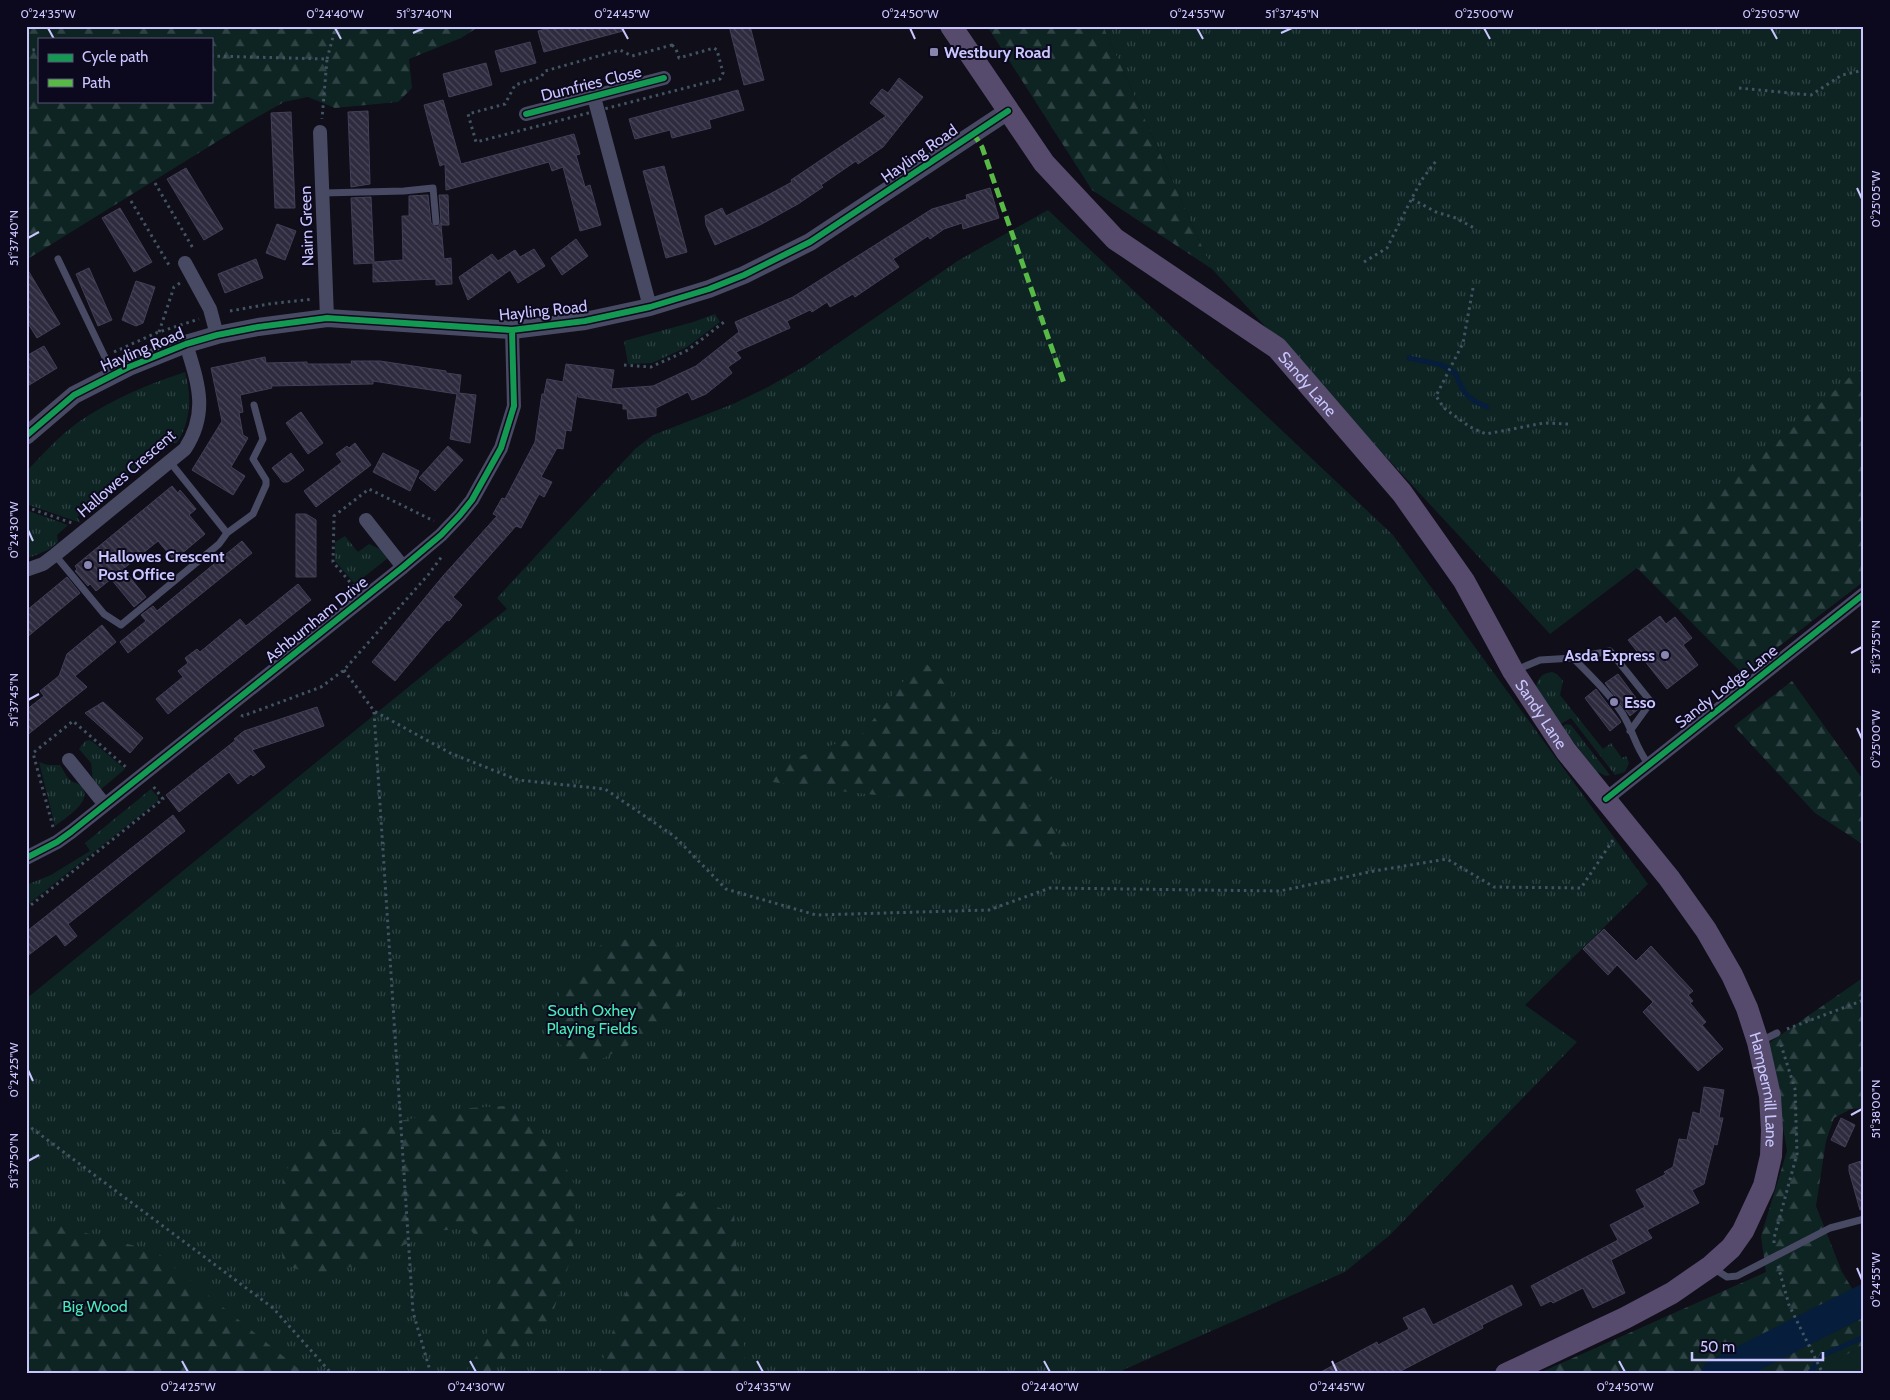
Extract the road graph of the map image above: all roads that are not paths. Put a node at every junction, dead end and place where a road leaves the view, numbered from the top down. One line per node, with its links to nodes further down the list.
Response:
1 (951, 26): 4 (main road, Sandy Lane)
2 (664, 78): 3 (street, Dumfries Close)
3 (594, 97): 5 (street, Dumfries Close); 11 (street, Dumfries Close)
4 (1008, 110): 11 (street, Hayling Road); 27 (main road, Sandy Lane)
5 (526, 114)
6 (320, 132): 7 (street, Nairn Green)
7 (323, 193): 8 (lane); 12 (street, Nairn Green)
8 (436, 222)
9 (58, 259): 16 (lane)
10 (186, 262): 14 (street)
11 (650, 307): 13 (street, Hayling Road)
12 (326, 318): 13 (street, Hayling Road); 14 (street, Hayling Road)
13 (512, 330): 23 (street, Ashburnham Drive)
14 (217, 335): 15 (street, Hayling Road)
15 (186, 344): 16 (street, Hayling Road); 19 (street, Hallowes Crescent)
16 (114, 375): 18 (street, Hayling Road)
17 (254, 405): 21 (lane)
18 (26, 436)
19 (170, 462): 21 (lane); 22 (street, Hallowes Crescent)
20 (366, 520): 23 (street)
21 (227, 533): 22 (lane)
22 (55, 555): 24 (street, Hallowes Crescent)
23 (403, 567): 32 (street, Ashburnham Drive)
24 (26, 570)
25 (1864, 594): 30 (street, Sandy Lodge Lane)
26 (1573, 658): 27 (lane); 28 (lane); 28 (lane)
27 (1512, 671): 31 (main road, Sandy Lane)
28 (1630, 731): 30 (lane)
29 (69, 760): 32 (street)
30 (1649, 765): 31 (street, Sandy Lodge Lane)
31 (1606, 799): 35 (main road, Hampermill Lane)
32 (105, 805): 33 (street, Ashburnham Drive)
33 (26, 858)
34 (1864, 1219): 35 (lane)
35 (1711, 1266): 36 (main road, Hampermill Lane)
36 (1506, 1374)

